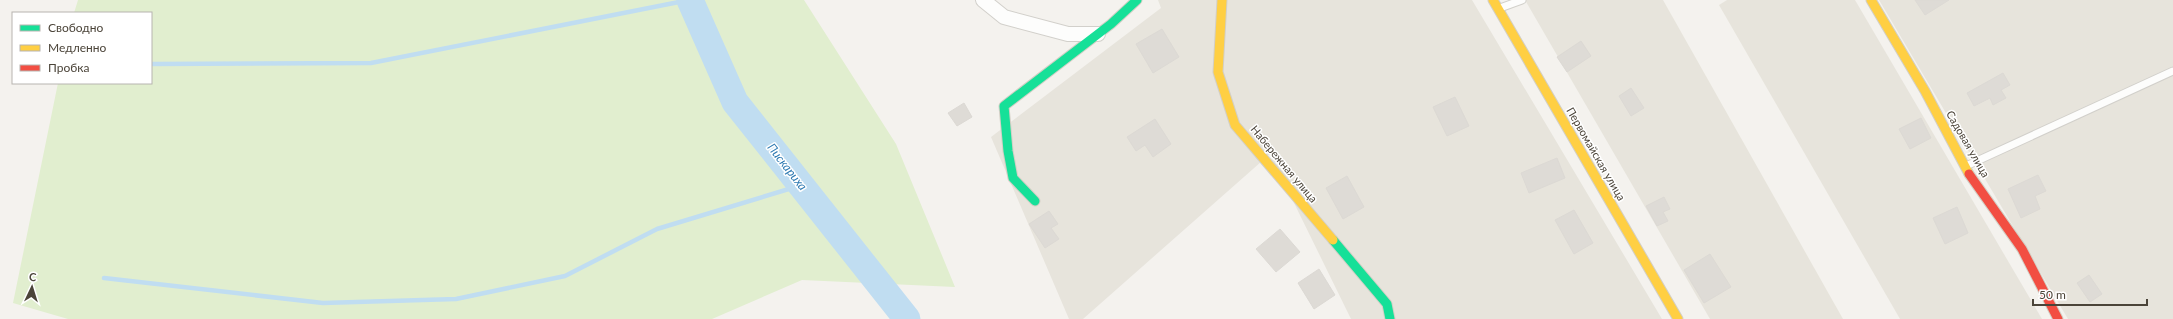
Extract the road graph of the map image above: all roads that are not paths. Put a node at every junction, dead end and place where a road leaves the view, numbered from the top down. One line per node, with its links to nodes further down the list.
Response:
1 (983, 0): 8 (street)
2 (1137, 0): 8 (street)
3 (1222, 0): 12 (street, Набережная улица)
4 (1493, 0): 7 (street, Первомайская улица)
5 (1522, 0): 7 (lane)
6 (1871, 0): 10 (street, Садовая улица)
7 (1498, 9): 13 (street, Первомайская улица)
8 (1098, 34): 11 (street)
9 (2173, 71): 10 (lane)
10 (1965, 167): 14 (street, Садовая улица)
11 (1035, 201)
12 (1390, 319)
13 (1678, 319)
14 (2058, 319)

